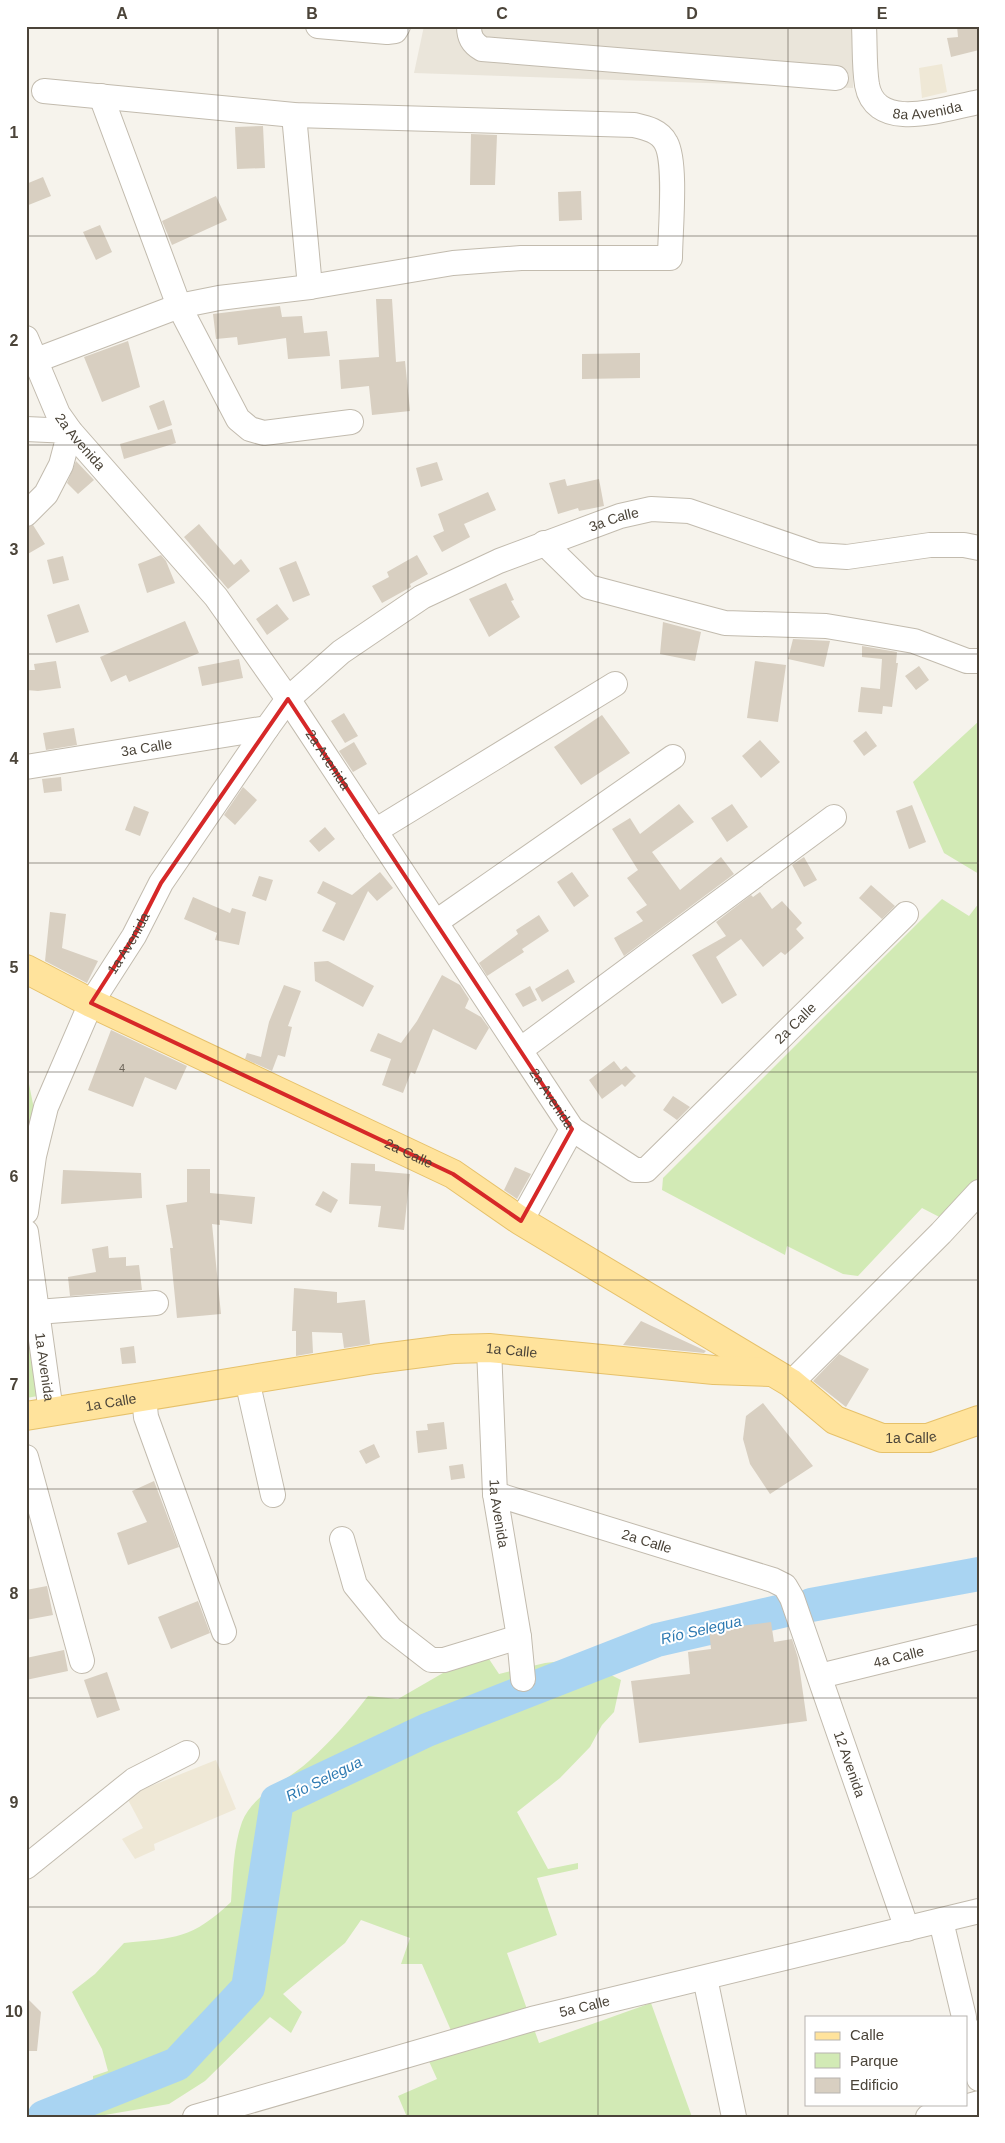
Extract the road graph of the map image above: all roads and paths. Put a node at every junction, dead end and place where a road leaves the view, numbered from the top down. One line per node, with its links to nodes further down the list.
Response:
1 (318, 26): 2 (street)
2 (398, 26)
3 (469, 26): 5 (street)
4 (864, 26): 8 (street, 8a Avenida)
5 (836, 78)
6 (44, 91): 7 (street)
7 (101, 96): 9 (street); 11 (street)
8 (979, 102)
9 (294, 115): 10 (street); 10 (street)
10 (310, 287): 11 (street)
11 (180, 306): 13 (street); 14 (street)
12 (26, 338): 13 (street, 2a Avenida)
13 (34, 361): 16 (street, 2a Avenida)
14 (351, 422)
15 (26, 430): 16 (street)
16 (70, 431): 17 (street); 22 (street, 2a Avenida)
17 (26, 514)
18 (544, 543): 19 (street, 3a Calle); 20 (street); 22 (street, 3a Calle)
19 (979, 548)
20 (979, 661)
21 (614, 684): 27 (street)
22 (288, 700): 23 (street, 1a Avenida); 27 (street, 2a Avenida)
23 (267, 728): 25 (street, 3a Calle); 31 (street, 1a Avenida)
24 (673, 757): 29 (street)
25 (26, 767)
26 (834, 817): 32 (street)
27 (375, 831): 29 (street, 2a Avenida)
28 (906, 914): 34 (street, 2a Calle)
29 (436, 922): 32 (street, 2a Avenida)
30 (26, 969): 31 (main road, 2a Calle)
31 (91, 1003): 36 (street, 1a Avenida); 37 (main road, 2a Calle)
32 (520, 1050): 33 (street, 2a Avenida)
33 (572, 1128): 34 (street, 2a Avenida); 37 (street)
34 (640, 1171)
35 (979, 1192): 42 (street)
36 (26, 1212)
37 (521, 1221): 42 (main road, 2a Calle)
38 (26, 1232): 40 (street, 1a Avenida)
39 (156, 1302): 40 (street)
40 (37, 1312): 45 (street, 1a Avenida)
41 (489, 1348): 42 (main road, 1a Calle); 43 (main road, 1a Calle); 48 (street, 1a Avenida)
42 (782, 1377): 46 (main road, 1a Calle)
43 (247, 1380): 44 (main road, 1a Calle); 49 (street)
44 (144, 1397): 45 (main road, 1a Calle); 52 (street)
45 (38, 1414)
46 (979, 1420)
47 (26, 1457): 55 (street)
48 (495, 1494): 51 (street, 2a Calle); 53 (street, 1a Avenida)
49 (273, 1496)
50 (342, 1539): 53 (street)
51 (792, 1598): 56 (street, 12 Avenida)
52 (224, 1632)
53 (519, 1637): 57 (street, 1a Avenida)
54 (979, 1637): 56 (street, 4a Calle)
55 (82, 1661)
56 (820, 1676): 62 (street, 12 Avenida)
57 (523, 1679)
58 (187, 1753): 59 (street)
59 (26, 1866)
60 (979, 1911): 61 (street, 5a Calle)
61 (941, 1921): 62 (street, 5a Calle); 64 (street)
62 (907, 1929): 63 (street, 5a Calle)
63 (705, 1978): 68 (street, 5a Calle); 69 (street)
64 (964, 2016)
65 (968, 2034): 66 (street)
66 (979, 2078)
67 (965, 2106): 70 (street)
68 (195, 2117)
69 (734, 2117)
70 (928, 2117)

